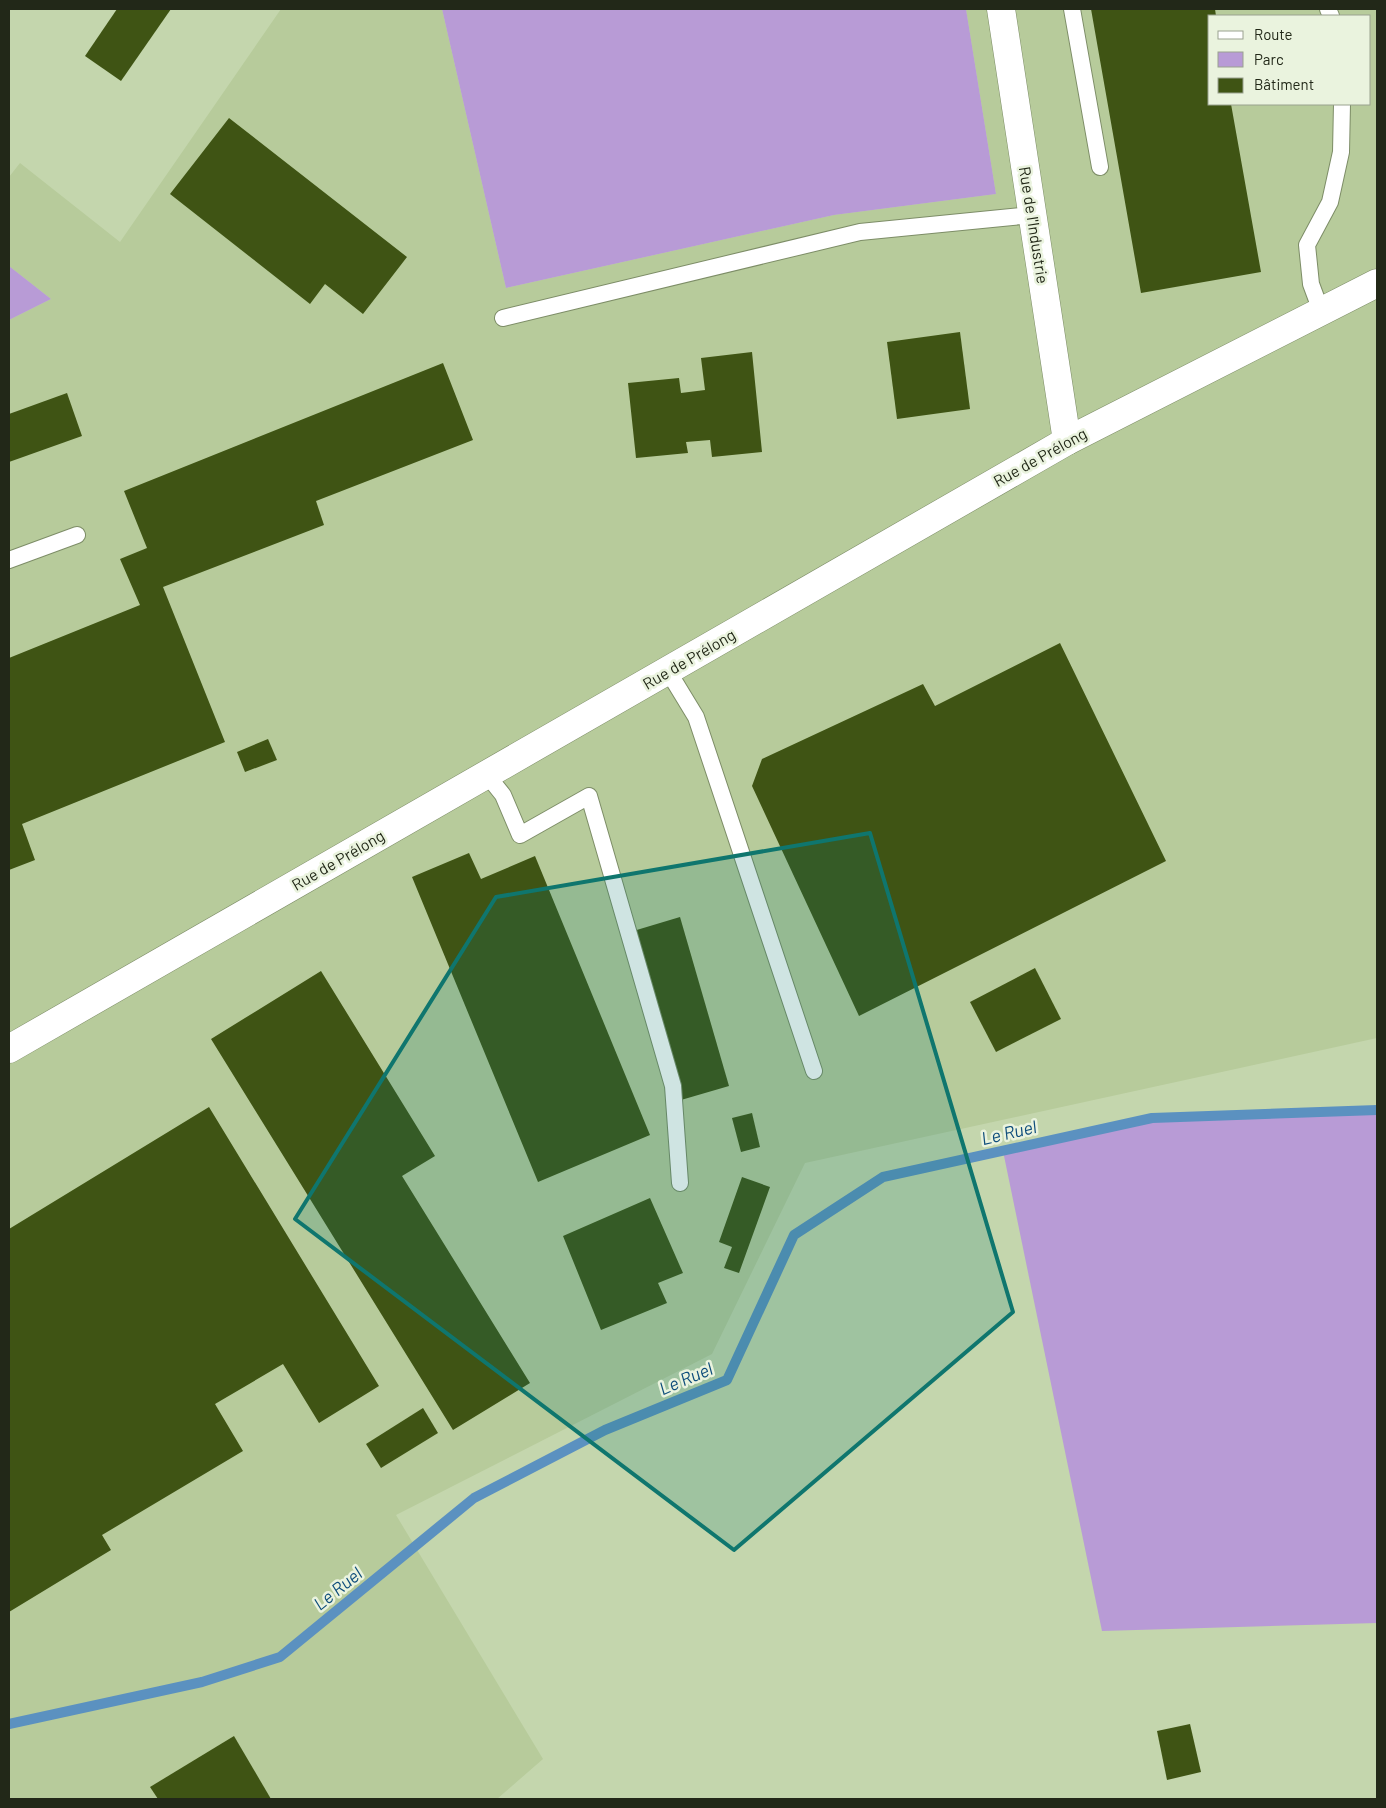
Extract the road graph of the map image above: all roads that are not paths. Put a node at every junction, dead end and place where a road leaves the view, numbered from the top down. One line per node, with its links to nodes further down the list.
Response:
1 (1001, 9): 5 (street, Rue de l'Industrie)
2 (1072, 9): 4 (lane)
3 (1342, 105): 7 (lane)
4 (1100, 167)
5 (1032, 215): 8 (lane); 9 (street, Rue de l'Industrie)
6 (1377, 283): 7 (street, Rue de Prélong)
7 (1322, 311): 9 (street, Rue de Prélong)
8 (503, 318)
9 (1067, 441): 12 (street, Rue de Prélong)
10 (78, 535): 11 (lane)
11 (9, 560)
12 (668, 671): 13 (street, Rue de Prélong); 15 (lane)
13 (487, 775): 14 (street, Rue de Prélong); 16 (lane)
14 (9, 1049)
15 (814, 1072)
16 (680, 1183)

